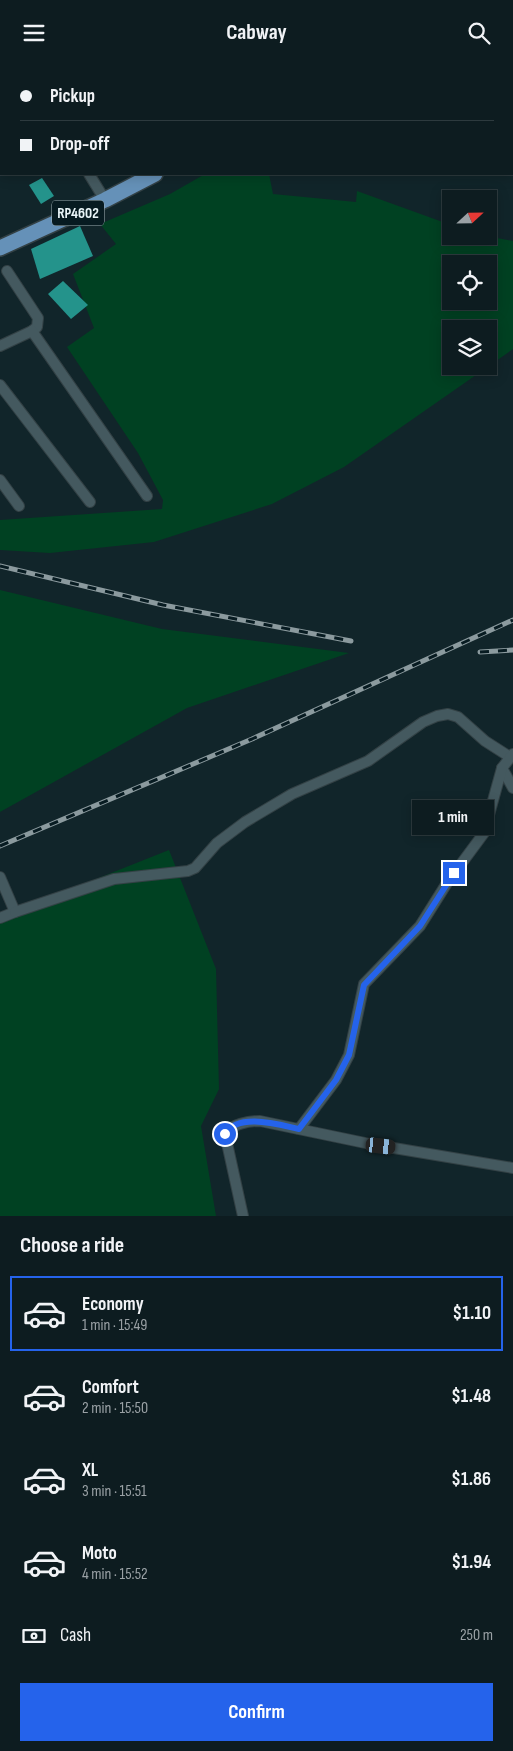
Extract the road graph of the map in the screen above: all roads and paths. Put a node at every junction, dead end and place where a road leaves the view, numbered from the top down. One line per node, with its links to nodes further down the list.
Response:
1 (90, 175): 3 (street)
2 (153, 175): 3 (main road, RP4602)
3 (105, 200): 4 (main road, RP4602)
4 (0, 248)
5 (7, 271): 6 (street)
6 (32, 331): 7 (street); 10 (street)
7 (0, 346)
8 (0, 385): 11 (street)
9 (0, 480): 12 (street)
10 (147, 496)
11 (90, 502)
12 (19, 506)
13 (511, 756): 14 (street); 17 (street)
14 (502, 768): 15 (street); 19 (street)
15 (513, 788)
16 (0, 877): 17 (street)
17 (15, 912): 18 (street)
18 (0, 918)
19 (299, 1129): 20 (street); 21 (street)
20 (513, 1168)
21 (243, 1216)

